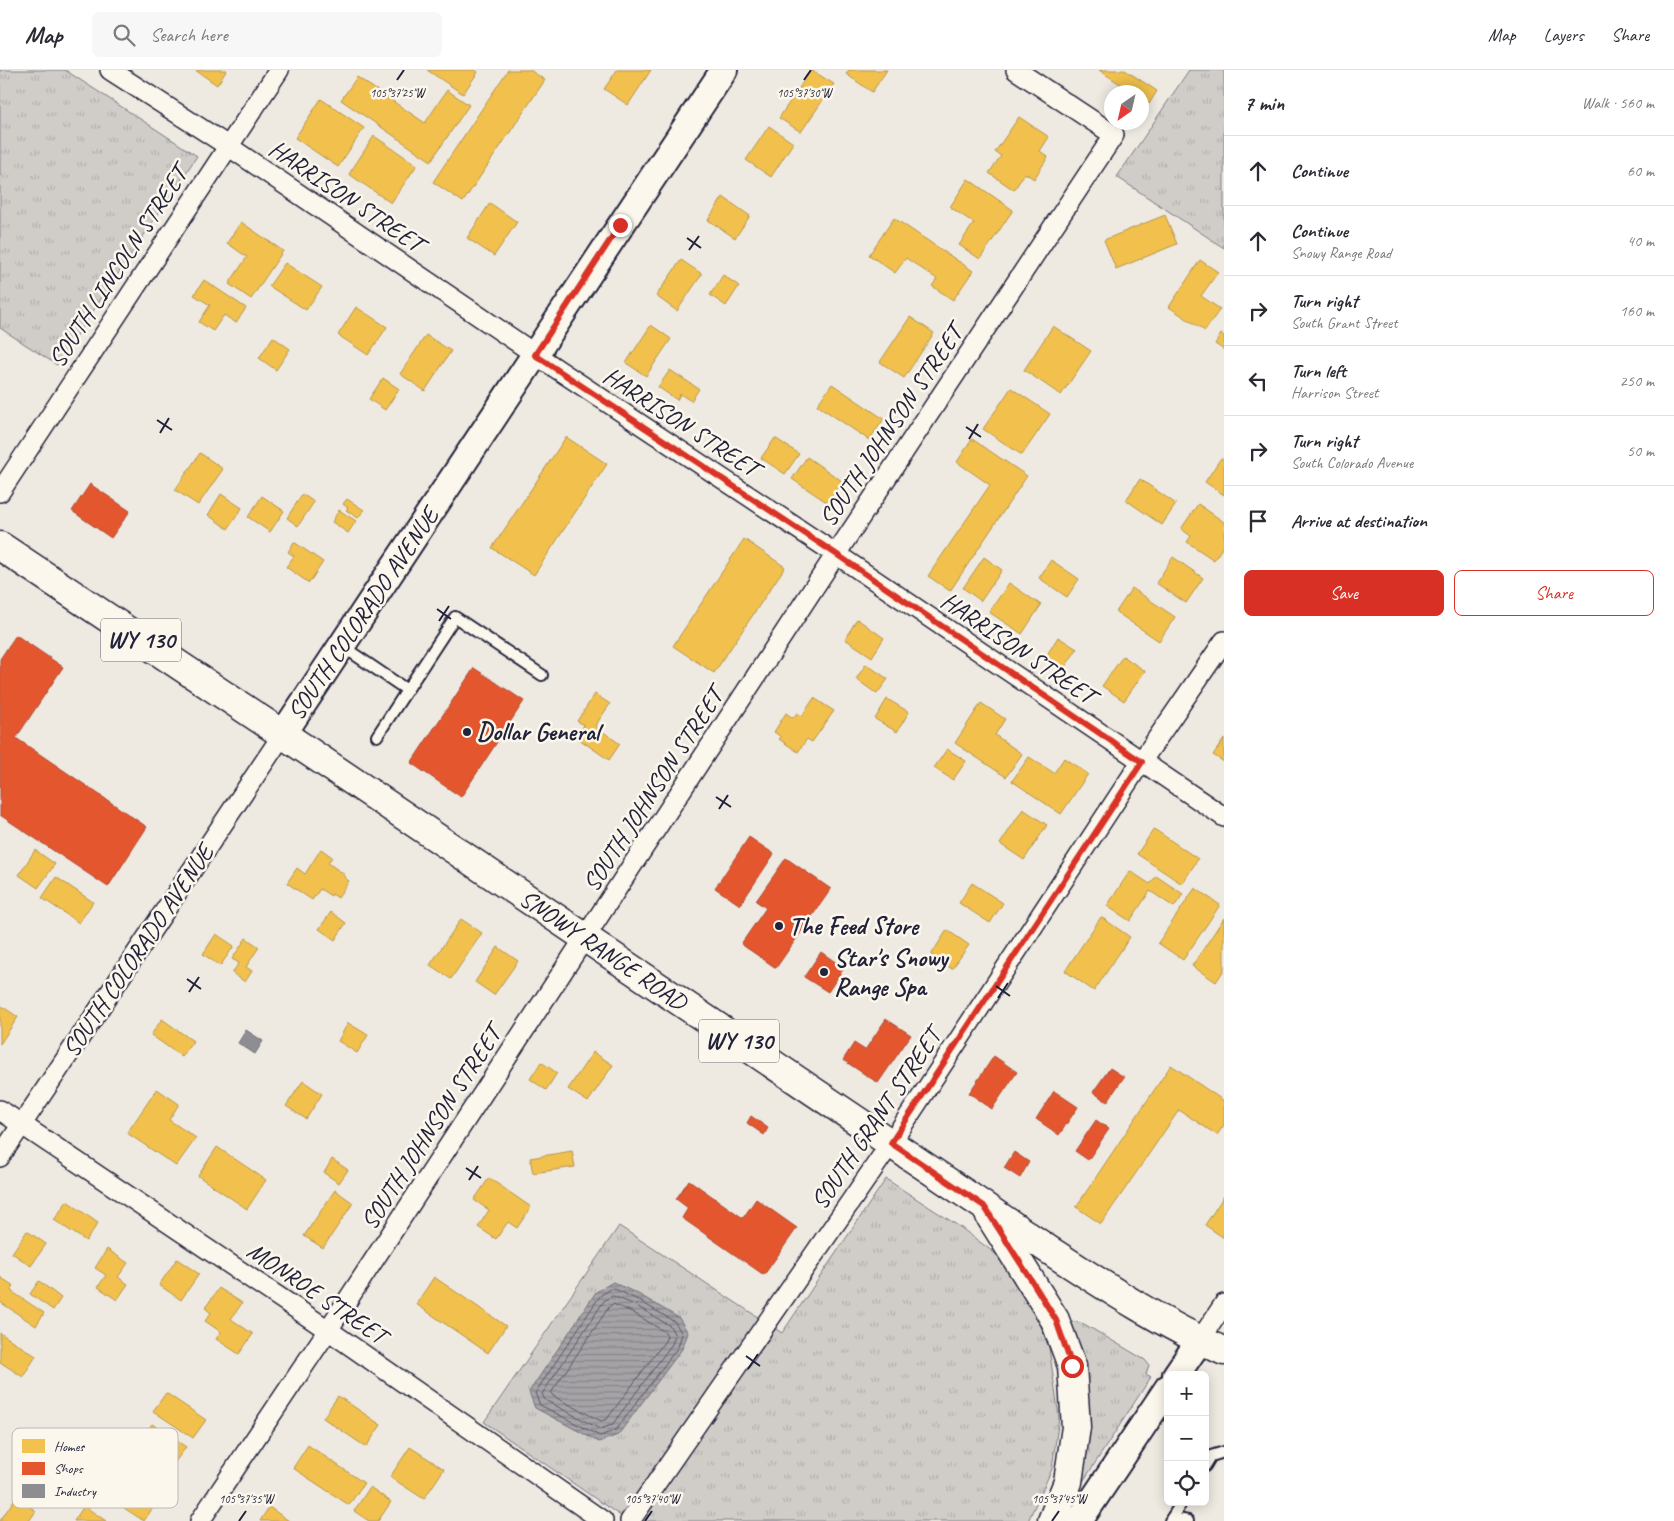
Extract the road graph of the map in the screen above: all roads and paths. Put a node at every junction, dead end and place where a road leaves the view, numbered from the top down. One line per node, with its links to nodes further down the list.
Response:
1 (110, 70): 6 (street, HARRISON STREET)
2 (279, 70): 6 (street, SOUTH LINCOLN STREET)
3 (724, 70): 7 (street, SOUTH COLORADO AVENUE)
4 (1016, 70): 5 (street)
5 (1036, 76): 10 (street, SOUTH JOHNSON STREET)
6 (228, 146): 7 (street, HARRISON STREET); 8 (street, SOUTH LINCOLN STREET)
7 (535, 355): 10 (street, HARRISON STREET); 12 (street, SOUTH COLORADO AVENUE)
8 (0, 492)
9 (0, 546): 15 (main road, SNOWY RANGE ROAD / WY 130)
10 (836, 554): 17 (street, HARRISON STREET); 19 (street, SOUTH JOHNSON STREET)
11 (1224, 641): 17 (street, SOUTH GRANT STREET)
12 (342, 646): 14 (lane); 15 (street, SOUTH COLORADO AVENUE)
13 (542, 676): 14 (lane)
14 (408, 690): 16 (lane)
15 (283, 734): 19 (main road, SNOWY RANGE ROAD / WY 130); 21 (street, SOUTH COLORADO AVENUE)
16 (377, 736)
17 (1142, 762): 18 (street, HARRISON STREET); 22 (street, SOUTH GRANT STREET)
18 (1224, 817)
19 (585, 938): 22 (main road, SNOWY RANGE ROAD / WY 130); 26 (street, SOUTH JOHNSON STREET)
20 (0, 1110): 21 (street, MONROE STREET)
21 (22, 1124): 23 (street, SOUTH COLORADO AVENUE); 26 (street, MONROE STREET)
22 (891, 1143): 24 (main road, SNOWY RANGE ROAD / WY 130); 37 (street, SOUTH GRANT STREET)
23 (0, 1157)
24 (984, 1206): 27 (main road, SNOWY RANGE ROAD / WY 130); 38 (main road, WY 130)
25 (1224, 1304): 27 (street)
26 (328, 1330): 35 (street, SOUTH JOHNSON STREET); 36 (street, MONROE STREET)
27 (1200, 1340): 28 (main road, SNOWY RANGE ROAD); 29 (street)
28 (1224, 1351)
29 (1179, 1371)
30 (1164, 1394): 39 (street)
31 (1224, 1452): 32 (lane)
32 (1208, 1461)
33 (1180, 1506): 34 (lane)
34 (1171, 1520): 40 (lane)
35 (200, 1521)
36 (604, 1521)
37 (630, 1521)
38 (1052, 1521)
39 (1079, 1521)
40 (1188, 1521)

